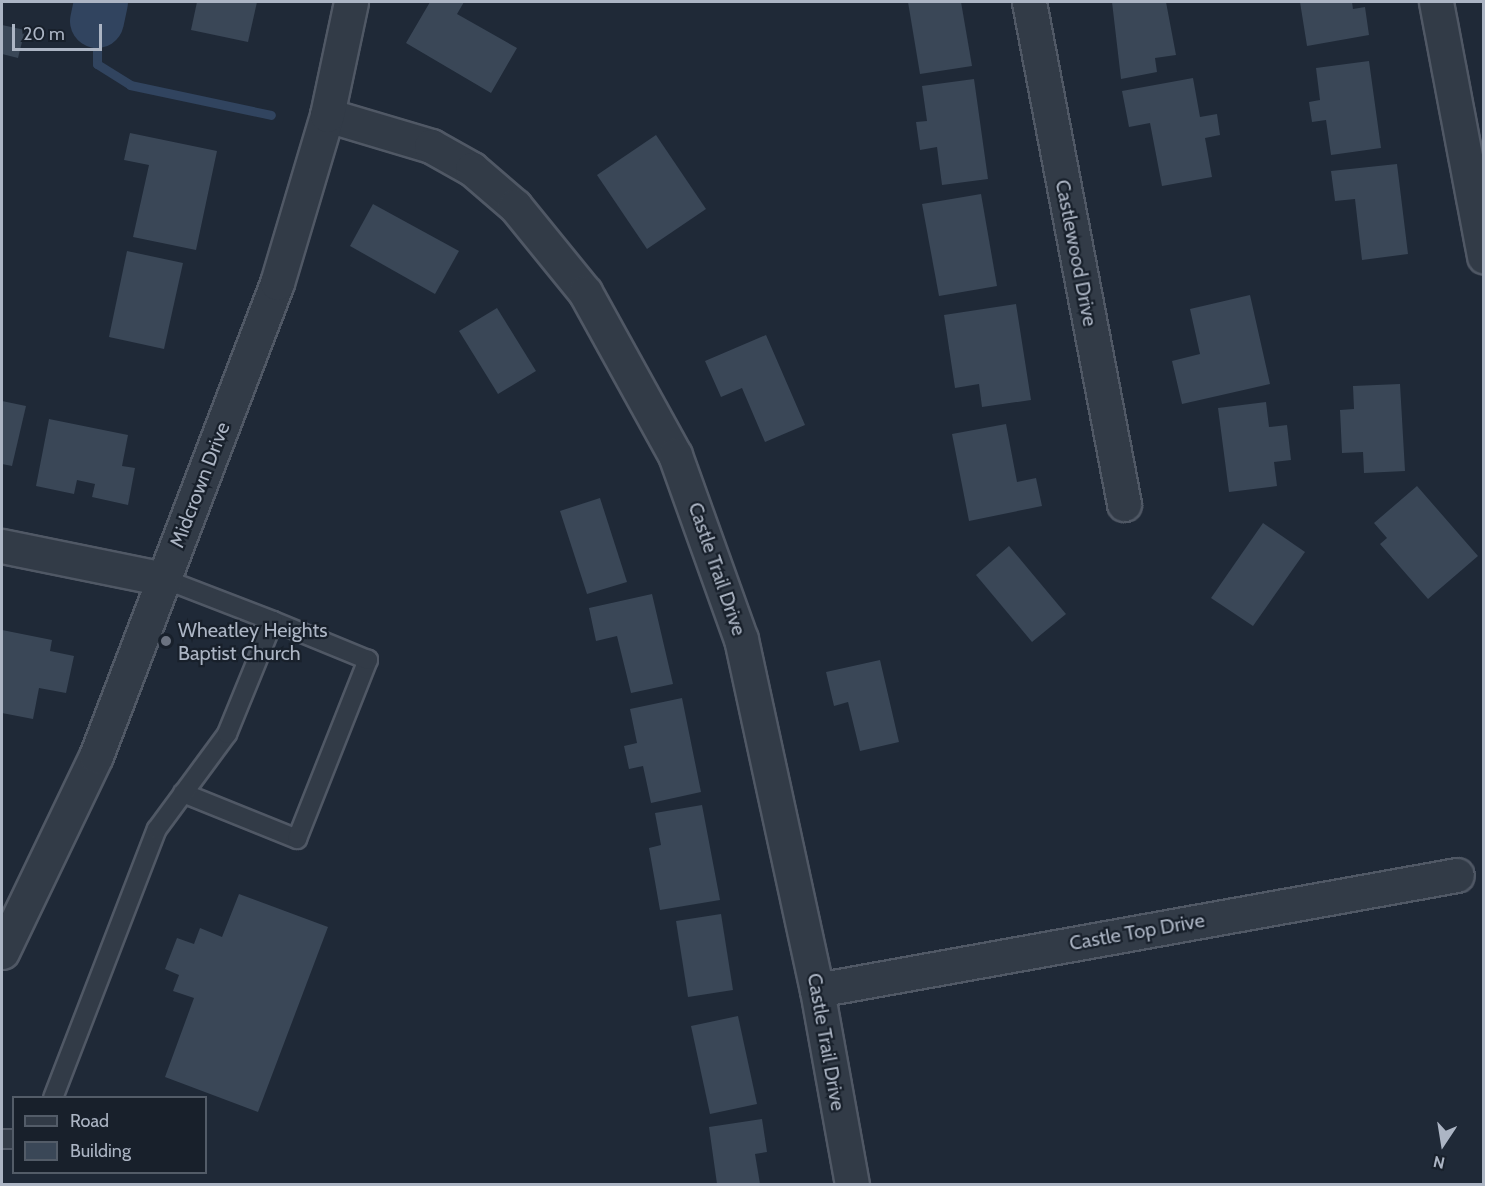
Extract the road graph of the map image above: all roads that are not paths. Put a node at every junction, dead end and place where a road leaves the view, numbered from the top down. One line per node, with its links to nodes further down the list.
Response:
1 (351, 2): 4 (street, Midcrown Drive)
2 (1029, 2): 6 (street, Castlewood Drive)
3 (1436, 2): 5 (street)
4 (327, 115): 8 (street, Midcrown Drive); 13 (street, Castle Trail Drive)
5 (1484, 257)
6 (1124, 504)
7 (2, 546): 8 (street)
8 (164, 579): 9 (lane); 12 (street, Midcrown Drive)
9 (273, 621): 10 (lane); 10 (lane)
10 (183, 793): 14 (lane)
11 (1457, 875): 13 (street, Castle Top Drive)
12 (2, 952)
13 (817, 990): 15 (street, Castle Trail Drive)
14 (54, 1096)
15 (852, 1185)

